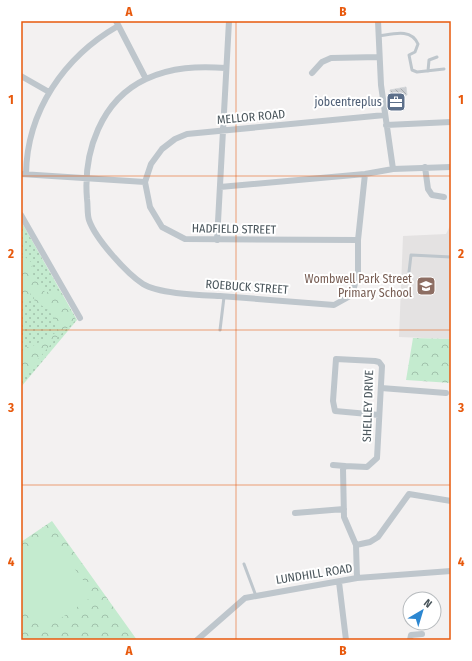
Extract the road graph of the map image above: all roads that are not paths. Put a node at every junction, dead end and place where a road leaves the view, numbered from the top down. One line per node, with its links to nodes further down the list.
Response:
1 (229, 21): 7 (street)
2 (378, 21): 4 (street)
3 (117, 23): 12 (street); 13 (street)
4 (378, 36): 5 (street); 9 (lane)
5 (379, 57): 10 (street); 14 (street)
6 (437, 57): 9 (lane)
7 (226, 68): 12 (street, ROEBUCK STREET); 17 (street)
8 (444, 69): 9 (lane)
9 (428, 71)
10 (312, 73)
11 (21, 76): 13 (street)
12 (146, 79): 23 (street, ROEBUCK STREET)
13 (49, 92): 21 (street)
14 (385, 115): 16 (street); 17 (street, MELLOR ROAD)
15 (451, 122): 16 (street)
16 (386, 126): 20 (street)
17 (223, 130): 24 (street, MELLOR ROAD); 25 (street)
18 (425, 167): 19 (street); 20 (street); 26 (street)
19 (451, 167)
20 (393, 169): 22 (street)
21 (24, 174): 23 (street)
22 (365, 174): 25 (street); 29 (street, ROEBUCK STREET)
23 (86, 179): 24 (street); 32 (street, ROEBUCK STREET)
24 (145, 182): 28 (street, HADFIELD STREET)
25 (220, 187): 28 (street)
26 (444, 197)
27 (21, 215): 33 (street)
28 (217, 240): 29 (street, HADFIELD STREET)
29 (358, 240): 32 (street, ROEBUCK STREET)
30 (451, 257): 31 (lane)
31 (409, 272)
32 (224, 297): 34 (lane)
33 (80, 318)
34 (220, 330)
35 (381, 388): 36 (street); 37 (street, SHELLEY DRIVE); 38 (street, SHELLEY DRIVE)
36 (446, 393)
37 (335, 411): 38 (street); 39 (street)
38 (379, 415): 41 (street, SHELLEY DRIVE)
39 (334, 418)
40 (333, 465): 41 (street, SHELLEY DRIVE)
41 (345, 466): 43 (street)
42 (451, 502): 45 (street)
43 (344, 509): 44 (street); 45 (street)
44 (295, 513)
45 (356, 545): 48 (street)
46 (244, 564): 50 (lane)
47 (451, 571): 48 (street, LUNDHILL ROAD)
48 (357, 578): 49 (street, LUNDHILL ROAD)
49 (339, 582): 50 (street, LUNDHILL ROAD); 53 (street)
50 (256, 596): 52 (street, LUNDHILL ROAD)
51 (422, 634): 54 (street)
52 (197, 640)
53 (346, 640)
54 (410, 640)

